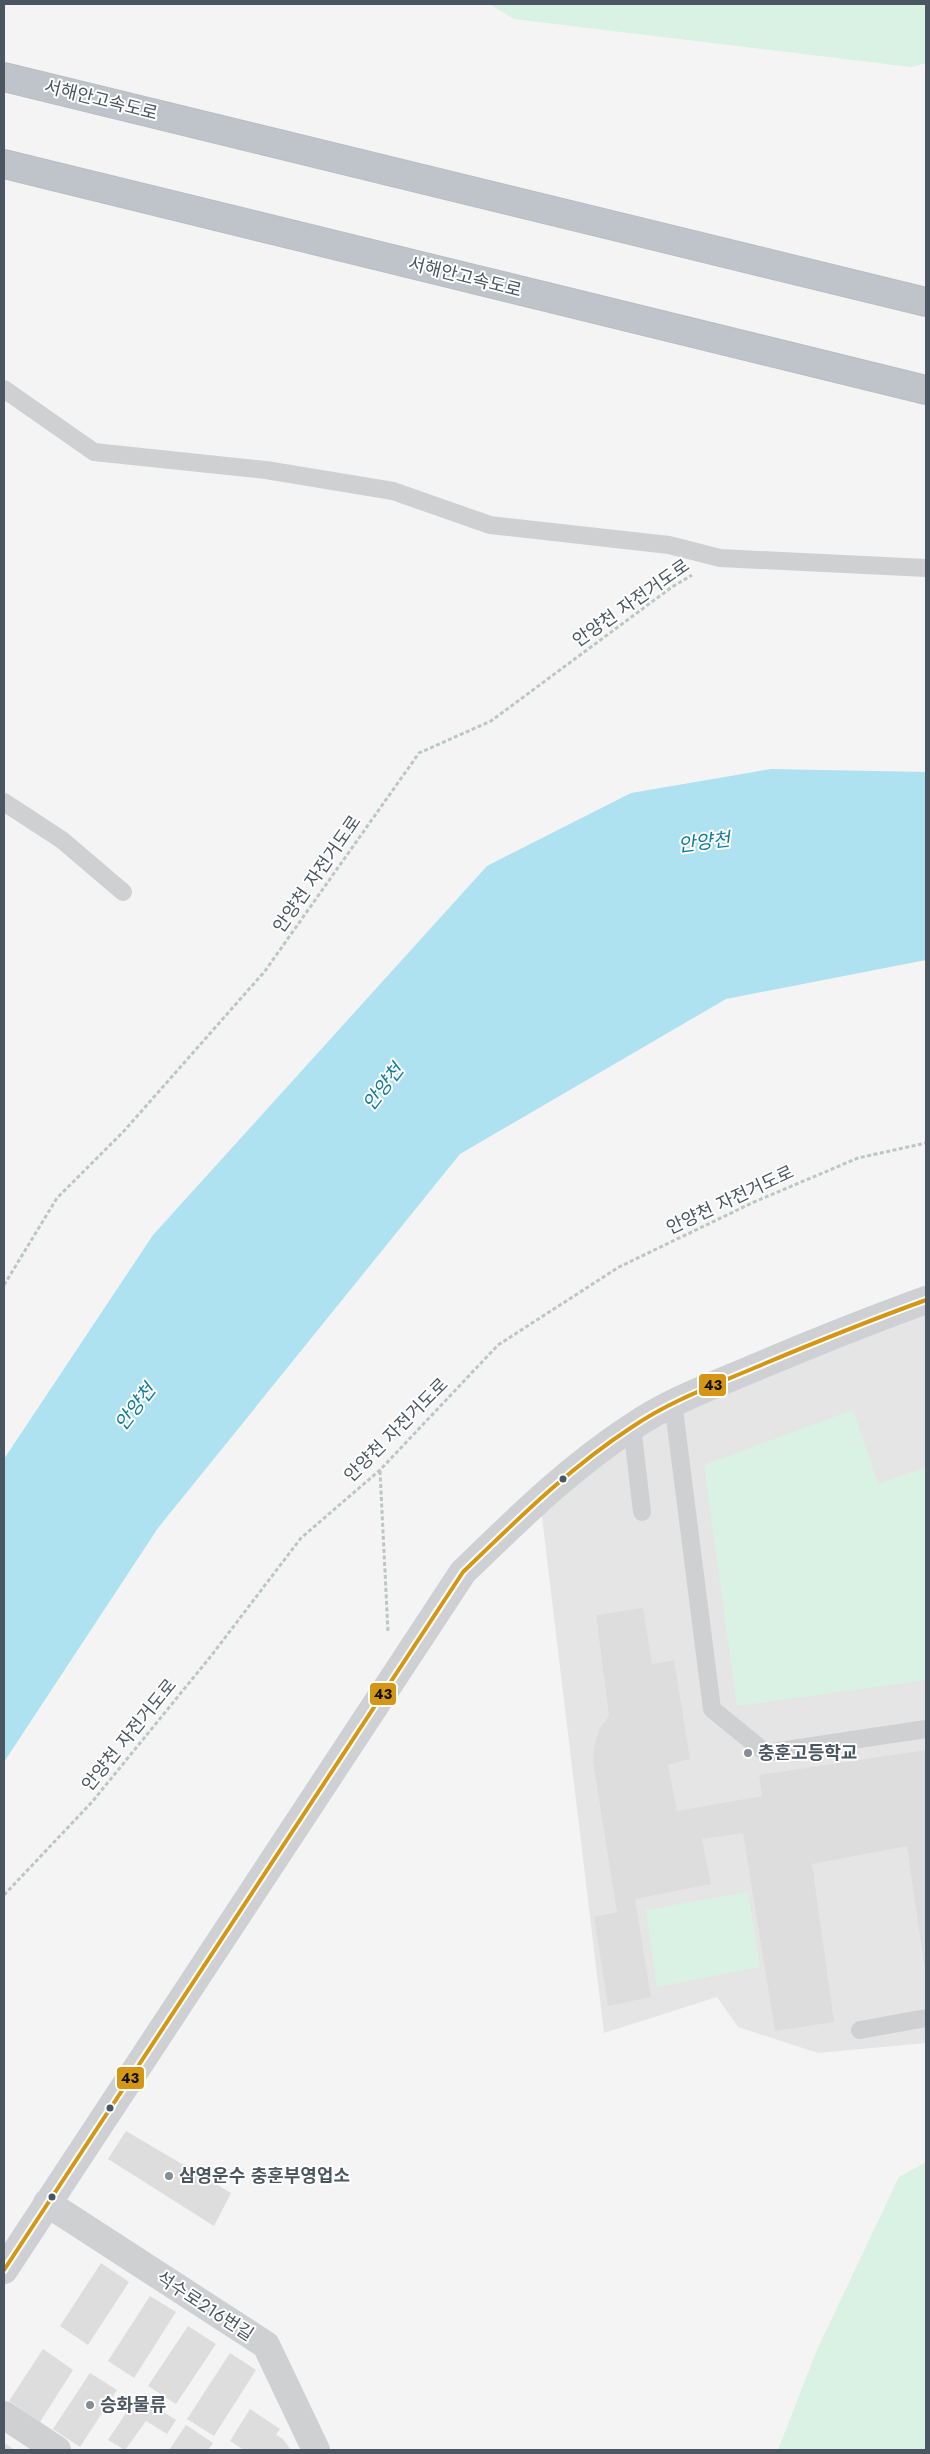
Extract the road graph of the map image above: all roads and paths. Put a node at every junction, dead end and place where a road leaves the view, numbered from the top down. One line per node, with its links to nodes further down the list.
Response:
1 (4, 77): 3 (highway, 서해안고속도로)
2 (4, 164): 5 (highway, 서해안고속도로)
3 (926, 302)
4 (4, 389): 6 (lane)
5 (926, 390)
6 (720, 558): 7 (lane); 11 (path, 안양천 자전거도로)
7 (926, 568)
8 (4, 802): 9 (lane)
9 (123, 892)
10 (926, 1143): 15 (path, 안양천 자전거도로)
11 (4, 1285)
12 (926, 1300): 13 (street)
13 (674, 1402): 14 (street); 18 (lane)
14 (632, 1426): 16 (lane); 22 (street)
15 (380, 1470): 17 (path); 19 (path, 안양천 자전거도로)
16 (642, 1512)
17 (388, 1633)
18 (926, 1729)
19 (4, 1895)
20 (926, 2018): 21 (lane)
21 (860, 2030)
22 (46, 2203): 23 (street); 26 (street, 석수로216번길)
23 (4, 2270)
24 (4, 2415): 25 (street)
25 (57, 2450)
26 (316, 2450)

